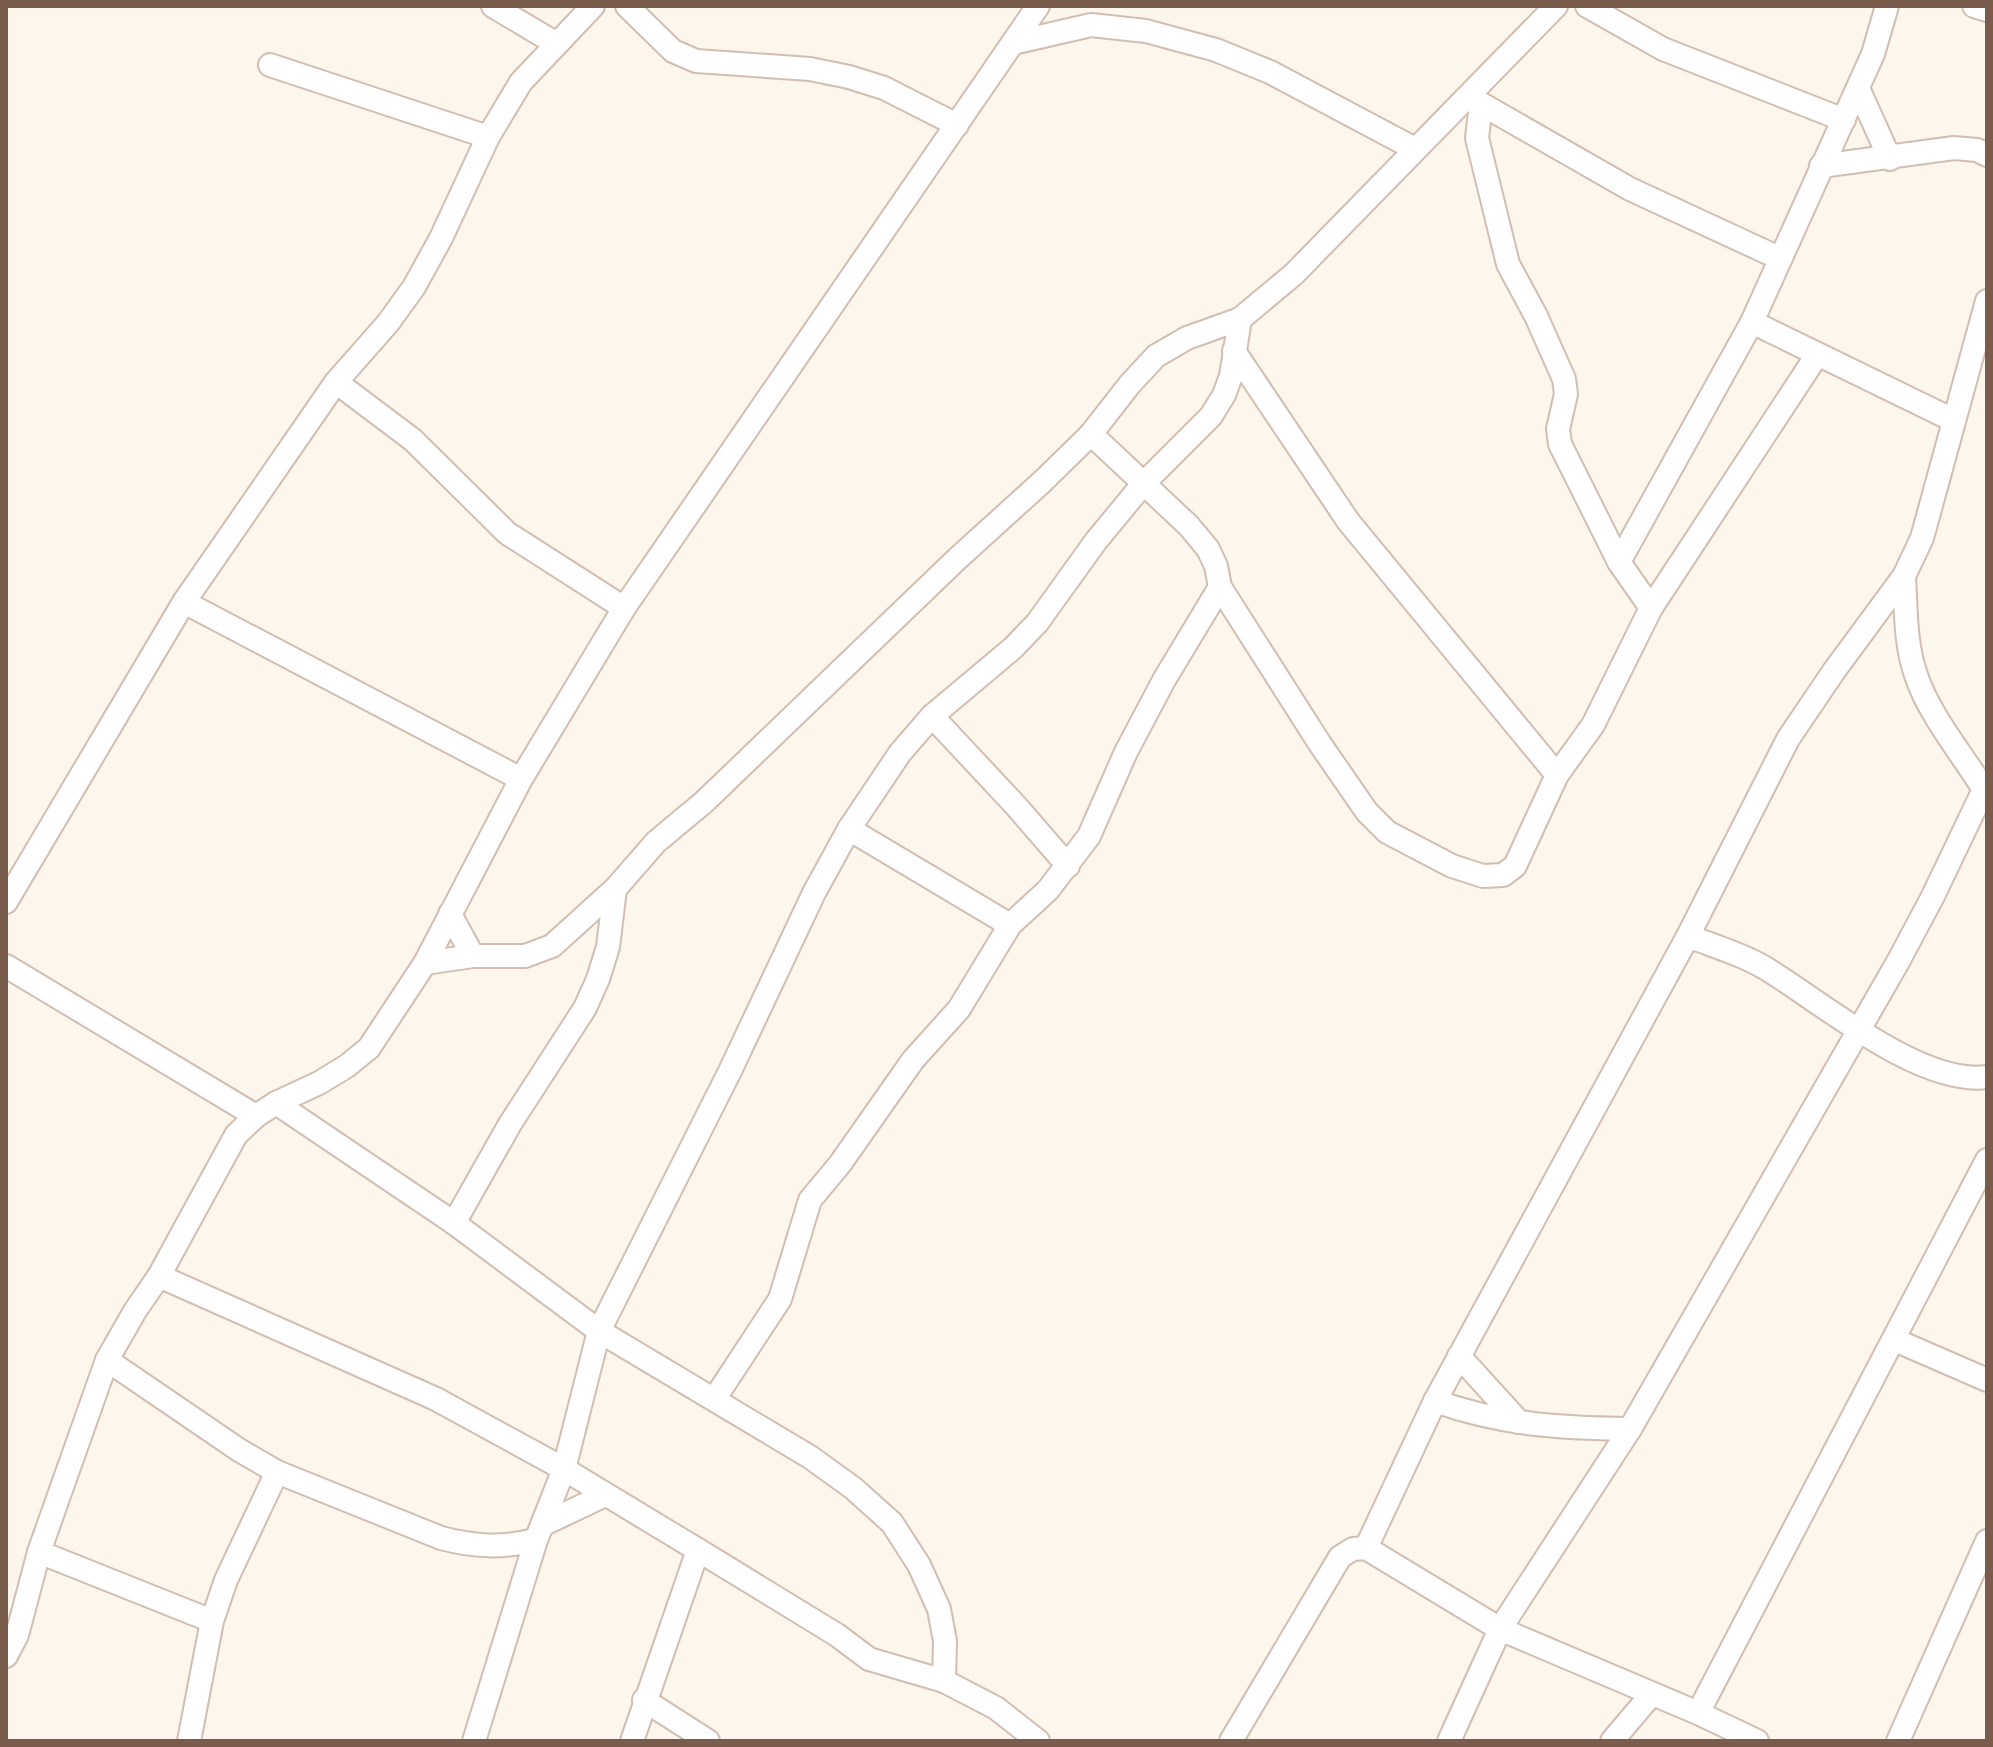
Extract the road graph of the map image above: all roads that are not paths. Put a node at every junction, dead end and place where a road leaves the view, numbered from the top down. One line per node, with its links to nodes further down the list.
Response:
1 (493, 6): 10 (street)
2 (593, 6): 10 (street)
3 (627, 6): 16 (street)
4 (1038, 6): 11 (street)
5 (1587, 6): 15 (street)
6 (1887, 6): 13 (street)
7 (1974, 6): 9 (street)
8 (1549, 8): 14 (street)
9 (1987, 10)
10 (555, 43): 17 (street)
11 (1013, 43): 16 (street); 18 (street)
12 (270, 65): 17 (street)
13 (1858, 88): 15 (street); 20 (street)
14 (1474, 100): 18 (street); 22 (street); 32 (street)
15 (1844, 120): 21 (street)
16 (957, 125): 36 (street)
17 (488, 137): 28 (street)
18 (1415, 149): 24 (street)
19 (1987, 155): 20 (street)
20 (1890, 159): 21 (street)
21 (1821, 166): 22 (street)
22 (1779, 258): 25 (street)
23 (1987, 301): 29 (street)
24 (1240, 319): 26 (street); 30 (street)
25 (1752, 322): 27 (street); 32 (street)
26 (1234, 351): 31 (street); 39 (street)
27 (1817, 355): 29 (street); 37 (street)
28 (336, 382): 35 (street); 36 (street)
29 (1953, 420): 33 (street)
30 (1091, 434): 31 (street); 44 (street)
31 (1143, 484): 34 (street); 38 (street)
32 (1619, 562): 37 (street)
33 (1904, 576): 41 (street); 48 (street)
34 (1220, 587): 39 (street); 43 (street)
35 (184, 602): 40 (street); 45 (street)
36 (624, 608): 40 (street)
37 (1651, 608): 39 (street)
38 (932, 716): 42 (street); 43 (street)
39 (1557, 775)
40 (521, 779): 46 (street)
41 (1985, 786): 52 (street)
42 (849, 829): 47 (street); 59 (street)
43 (1068, 866): 47 (street)
44 (615, 889): 49 (street); 57 (street)
45 (6, 902)
46 (450, 914): 49 (street); 50 (street)
47 (1010, 925): 64 (street)
48 (1688, 936): 52 (street); 61 (street)
49 (473, 956): 50 (street)
50 (425, 963): 54 (street)
51 (6, 966): 55 (street)
52 (1858, 1030): 53 (street); 67 (street)
53 (1985, 1080)
54 (276, 1103): 55 (street); 57 (street)
55 (256, 1116): 58 (street)
56 (1984, 1174): 60 (street)
57 (454, 1223): 59 (street)
58 (159, 1276): 62 (street); 68 (street)
59 (599, 1331): 64 (street); 68 (street)
60 (1895, 1340): 63 (street); 82 (street)
61 (1459, 1356): 65 (street); 66 (street)
62 (107, 1360): 69 (street); 75 (street)
63 (1987, 1380)
64 (715, 1398): 79 (street)
65 (1435, 1401): 66 (street); 73 (street)
66 (1519, 1422): 67 (street)
67 (1630, 1429): 77 (street)
68 (564, 1469): 70 (street); 71 (street)
69 (277, 1472): 71 (street); 76 (street)
70 (605, 1495): 71 (street); 74 (street)
71 (540, 1532): 86 (street)
72 (1987, 1541): 92 (street)
73 (1366, 1548): 77 (street); 89 (street)
74 (698, 1550): 79 (street); 81 (street)
75 (39, 1552): 76 (street); 78 (street)
76 (212, 1621): 85 (street)
77 (1500, 1629): 80 (street); 90 (street)
78 (6, 1656)
79 (944, 1681): 83 (street)
80 (1651, 1695): 82 (street); 91 (street)
81 (644, 1700): 87 (street); 88 (street)
82 (1698, 1713): 84 (street)
83 (1029, 1738)
84 (1750, 1740)
85 (189, 1741)
86 (474, 1741)
87 (632, 1741)
88 (708, 1741)
89 (1231, 1741)
90 (1449, 1741)
91 (1612, 1741)
92 (1898, 1741)

